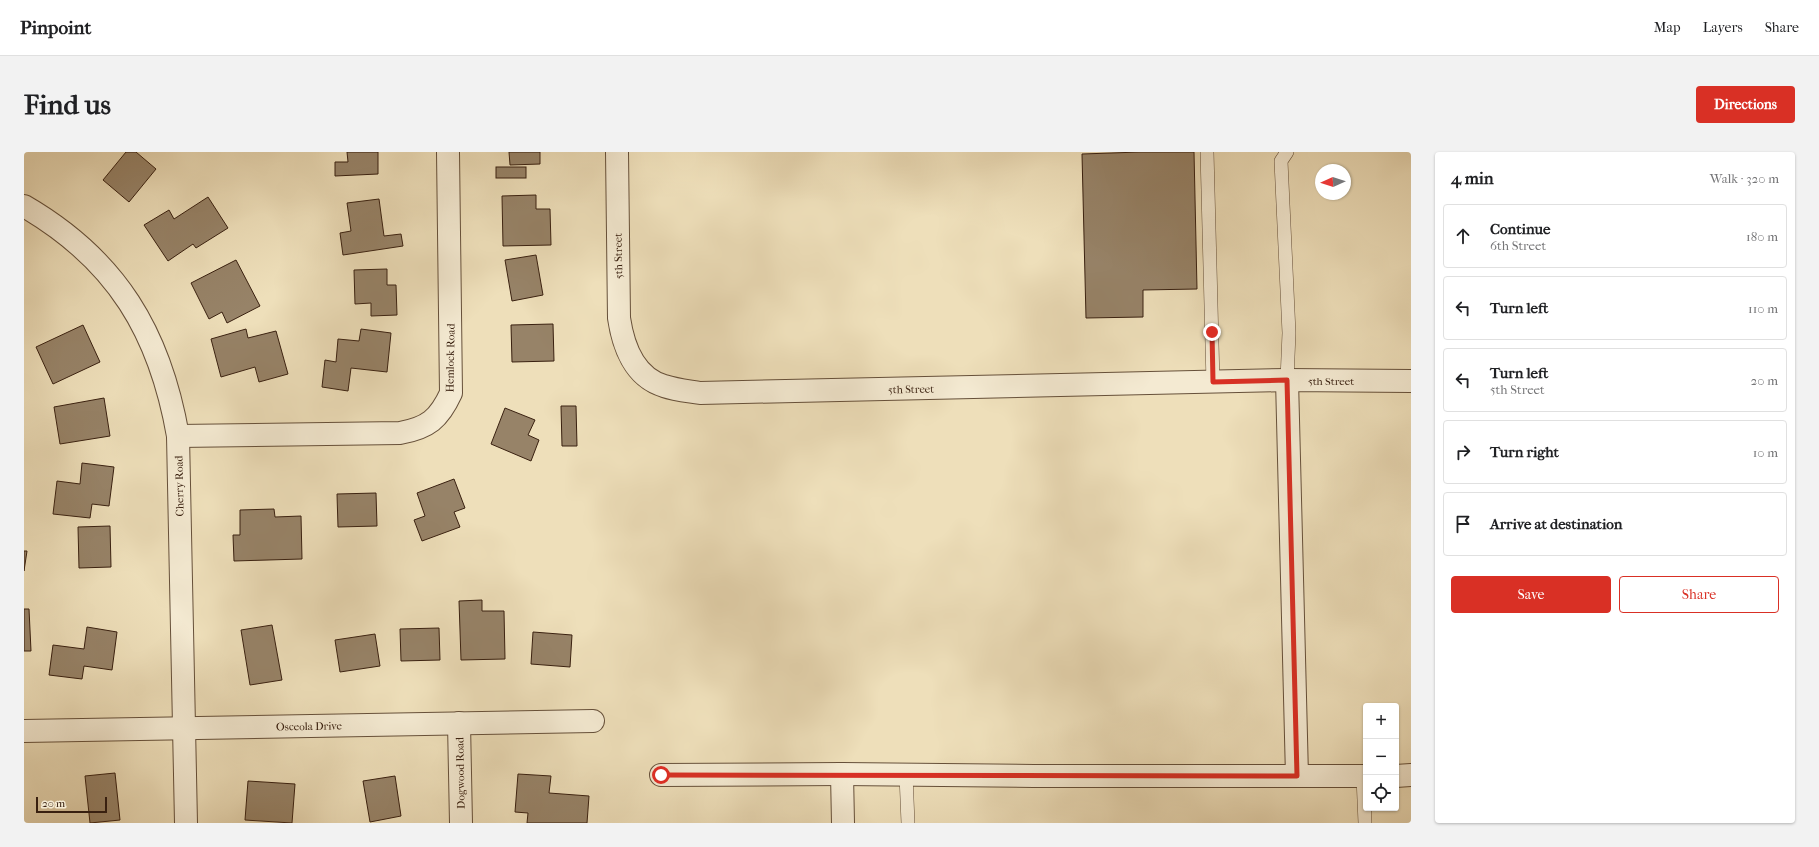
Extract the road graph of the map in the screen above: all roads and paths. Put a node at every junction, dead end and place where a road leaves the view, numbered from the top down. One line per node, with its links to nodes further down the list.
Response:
1 (448, 152): 9 (street, Hemlock Road)
2 (617, 152): 8 (street, 5th Street)
3 (1207, 152): 8 (lane)
4 (1287, 152): 6 (lane)
5 (24, 206): 9 (street, Cherry Road)
6 (1287, 380): 7 (street, 5th Street); 8 (street, 5th Street); 18 (street)
7 (1411, 381)
8 (1213, 382)
9 (178, 436): 12 (street, Cherry Road)
10 (593, 721): 11 (street, Osceola Drive)
11 (459, 724): 12 (street, Osceola Drive); 23 (street, Dogwood Road)
12 (184, 728): 13 (street, Osceola Drive); 22 (street, Cherry Road)
13 (24, 731)
14 (842, 774): 15 (street); 16 (street); 24 (street)
15 (661, 775)
16 (906, 775): 18 (street); 25 (lane)
17 (1411, 775): 20 (street)
18 (1297, 776): 19 (street)
19 (1363, 776)
20 (1399, 776)
21 (1365, 811): 26 (lane)
22 (186, 823)
23 (461, 823)
24 (844, 823)
25 (908, 823)
26 (1365, 823)

